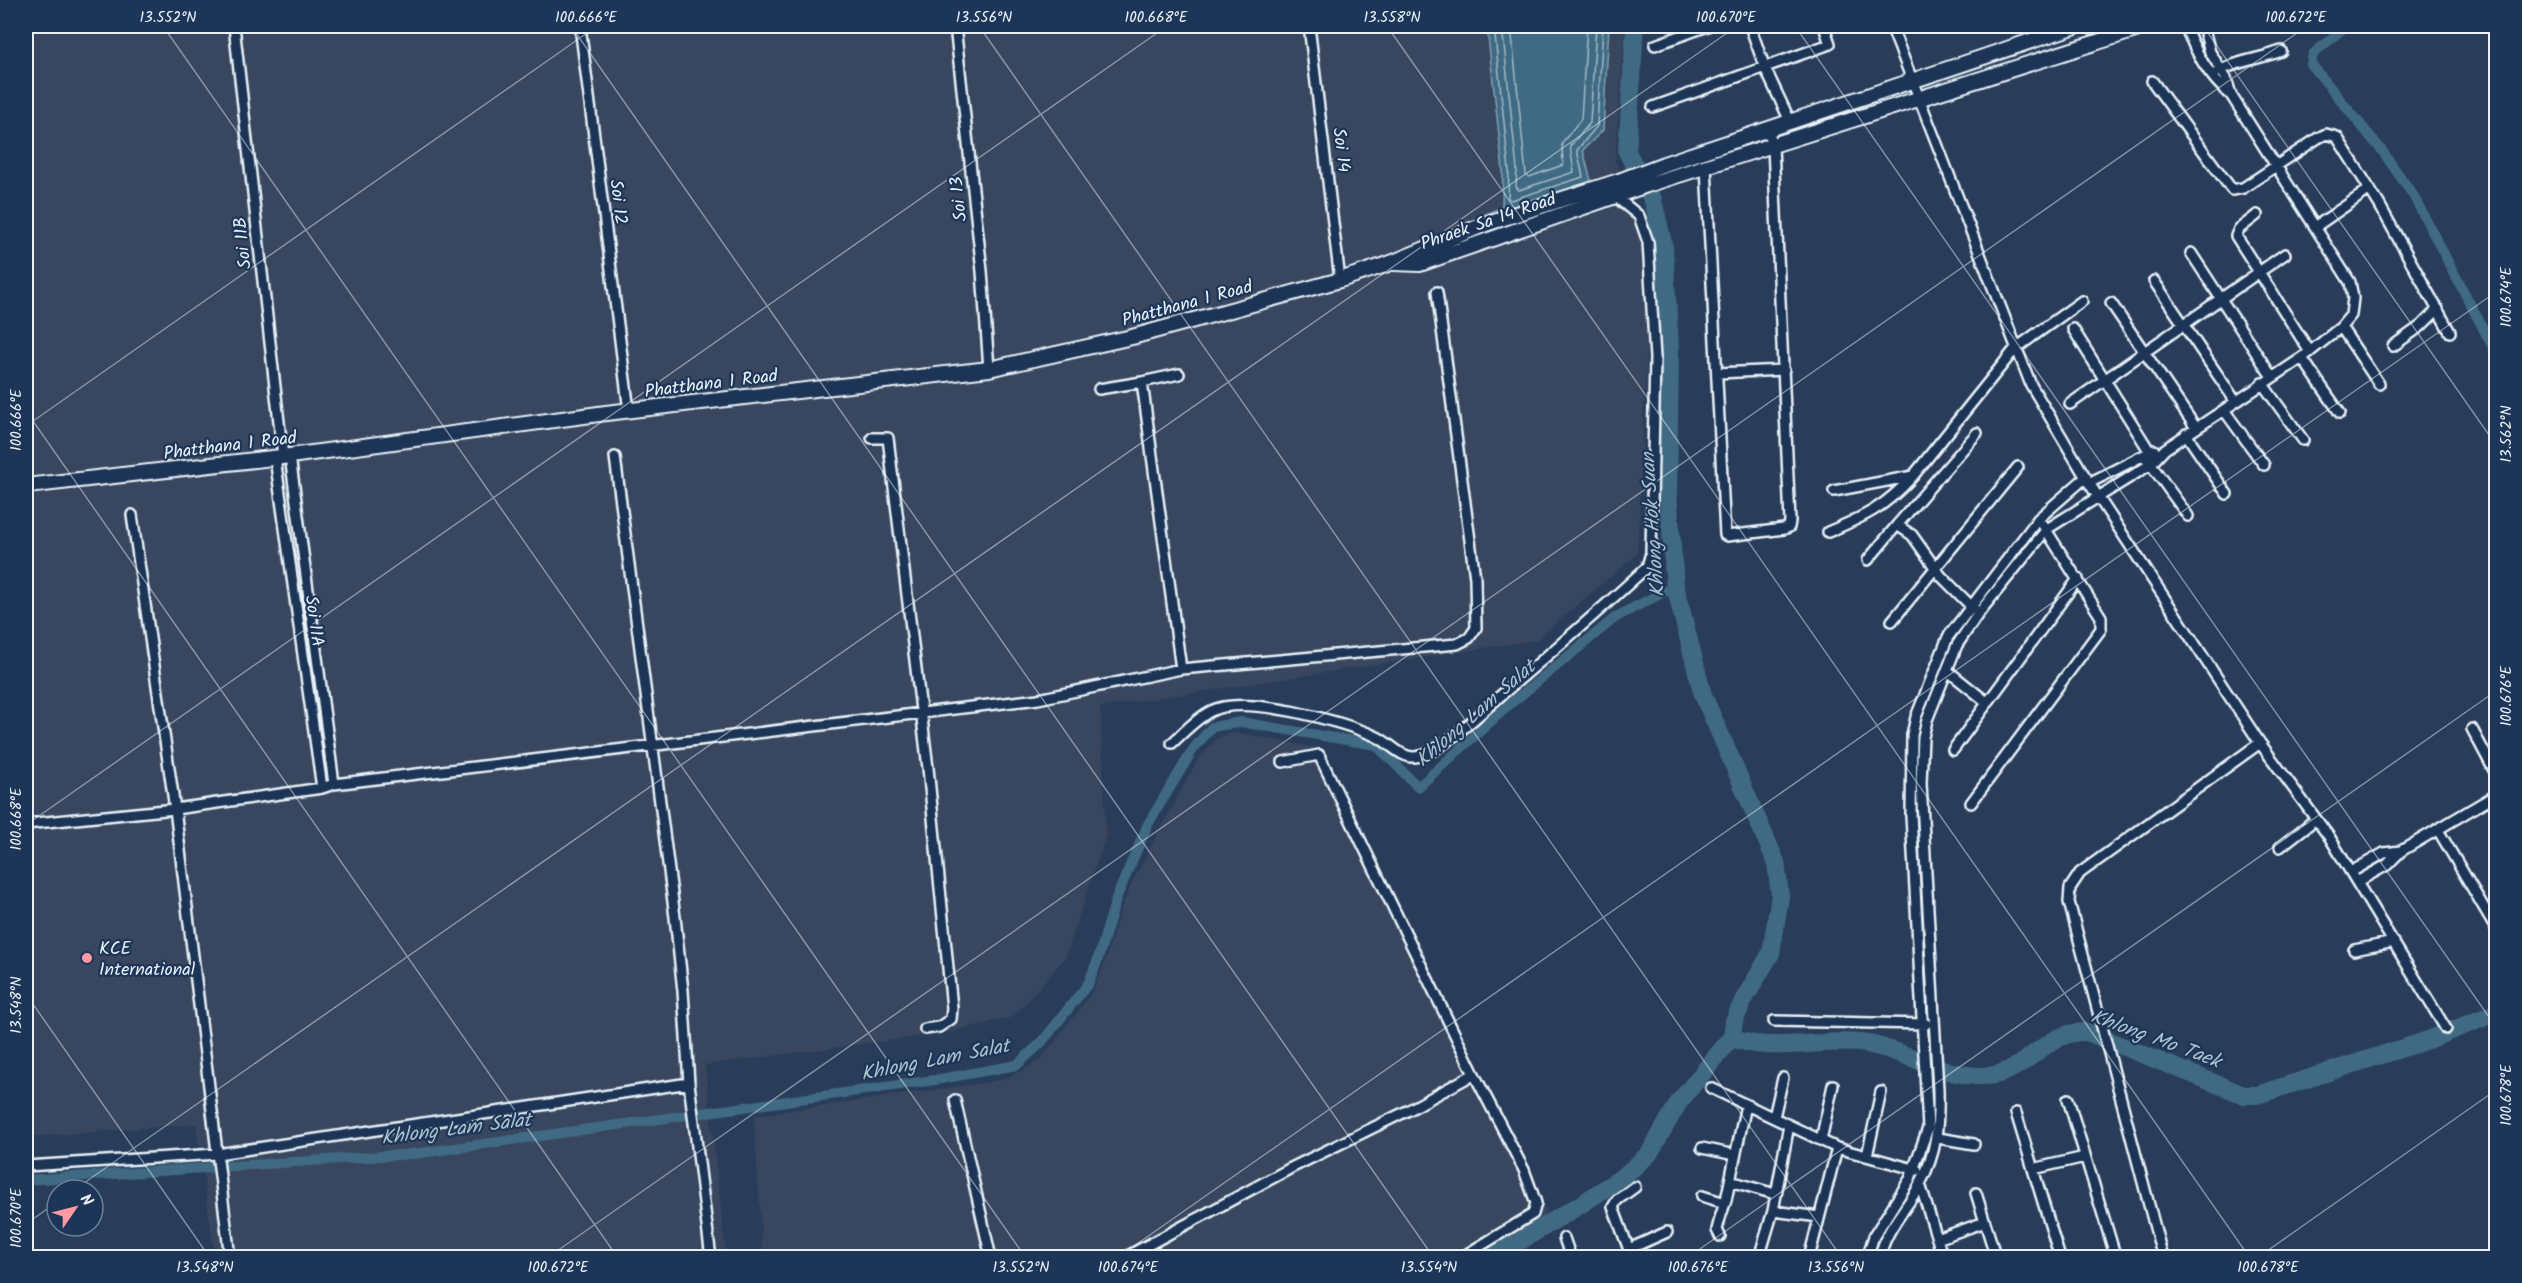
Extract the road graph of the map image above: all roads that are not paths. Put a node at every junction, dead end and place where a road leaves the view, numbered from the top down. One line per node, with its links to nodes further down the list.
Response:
1 (234, 26): 76 (street, Soi 11B)
2 (580, 26): 65 (street, Soi 12)
3 (954, 26): 52 (street, Soi 13)
4 (1309, 26): 36 (street, Soi 14)
5 (1708, 26): 13 (street)
6 (1750, 26): 15 (street)
7 (1824, 26): 15 (street)
8 (1891, 26): 18 (street)
9 (2076, 26): 18 (main road, Phraek Sa 14 Road)
10 (2148, 26): 21 (main road, Phraek Sa 14 Road)
11 (2185, 26): 17 (street)
12 (2203, 26): 16 (street)
13 (1655, 45)
14 (2281, 51): 16 (street)
15 (1765, 68): 22 (street); 23 (street)
16 (2221, 70): 17 (street); 20 (street)
17 (2212, 76): 20 (street)
18 (1911, 81): 21 (street); 23 (main road, Phraek Sa 14 Road)
19 (2152, 81): 26 (street)
20 (2231, 95): 26 (street)
21 (1920, 99): 25 (main road, Phraek Sa 14 Road); 48 (street)
22 (1653, 107)
23 (1790, 121): 24 (main road, Phraek Sa 14 Road)
24 (1768, 129): 25 (street); 29 (main road, Phraek Sa 14 Road)
25 (1773, 146): 27 (main road, Phraek Sa 14 Road); 53 (street)
26 (2276, 165): 28 (street); 31 (street)
27 (1706, 167): 29 (main road, Phraek Sa 14 Road); 54 (street)
28 (2370, 189): 31 (street); 42 (street)
29 (1619, 190): 34 (main road, Phraek Sa 14 Road); 108 (street)
30 (2257, 215): 35 (street)
31 (2315, 227): 44 (street)
32 (2191, 254): 39 (street)
33 (2285, 254): 35 (street)
34 (1391, 263): 36 (main road, Phatthana 1 Road)
35 (2259, 273): 39 (street); 50 (street)
36 (1340, 280): 52 (main road, Phatthana 1 Road)
37 (2154, 281): 43 (street)
38 (1437, 292): 101 (street)
39 (2221, 299): 43 (street); 56 (street)
40 (2082, 301): 48 (street)
41 (2111, 303): 49 (street)
42 (2438, 309): 46 (street); 47 (street)
43 (2183, 324): 49 (street); 62 (street)
44 (2341, 327): 50 (street); 60 (street)
45 (2073, 329): 57 (street)
46 (2450, 332)
47 (2393, 346)
48 (2015, 349): 81 (street); 82 (street)
49 (2144, 351): 57 (street); 67 (street)
50 (2310, 352): 51 (street)
51 (2302, 358): 56 (street); 66 (street)
52 (989, 369): 65 (main road, Phatthana 1 Road)
53 (1784, 370): 54 (street); 54 (street)
54 (1717, 373)
55 (1179, 374): 58 (street)
56 (2272, 377): 59 (street)
57 (2104, 379): 63 (street); 75 (street)
58 (1142, 382): 61 (street); 101 (street)
59 (2262, 383): 62 (street); 73 (street)
60 (2379, 384)
61 (1099, 389)
62 (2236, 402): 64 (street)
63 (2070, 404)
64 (2224, 410): 67 (street); 79 (street)
65 (629, 411): 76 (main road, Phatthana 1 Road)
66 (2340, 413)
67 (2196, 428): 69 (street)
68 (1977, 433): 90 (street)
69 (2186, 434): 74 (street); 85 (street)
70 (900, 436): 72 (street)
71 (872, 438): 72 (street)
72 (888, 438): 106 (street)
73 (2303, 440)
74 (2165, 448): 75 (street); 78 (street)
75 (2147, 452): 78 (street); 82 (street)
76 (283, 457): 83 (main road, Phatthana 1 Road); 99 (street); 100 (street, Soi 11A)
77 (615, 457): 110 (street)
78 (2153, 462): 86 (street); 88 (street)
79 (2264, 465)
80 (2018, 467): 94 (street)
81 (1913, 476): 84 (street); 92 (street)
82 (2088, 480): 86 (street); 89 (street)
83 (26, 486)
84 (1834, 491)
85 (2227, 494)
86 (2098, 496): 91 (street); 109 (street)
87 (132, 515): 120 (street)
88 (2188, 516)
89 (2038, 519): 91 (street); 96 (street)
90 (1897, 525): 93 (street); 94 (street)
91 (2047, 529): 95 (street); 97 (street)
92 (1828, 532)
93 (1868, 560)
94 (1935, 568): 96 (street); 98 (street)
95 (2078, 579): 105 (street); 119 (street)
96 (1971, 606): 97 (street); 114 (street)
97 (1978, 614): 102 (street)
98 (1892, 621)
99 (314, 630): 100 (street); 103 (street)
100 (299, 631): 104 (street, Soi 11A)
101 (1181, 669): 106 (street)
102 (1948, 671): 105 (street); 116 (street)
103 (323, 698): 104 (street); 115 (street)
104 (309, 699): 117 (street, Soi 11A)
105 (1988, 703): 111 (street)
106 (921, 713): 110 (street); 136 (street)
107 (2472, 729): 113 (street)
108 (1172, 742)
109 (2260, 743): 121 (street); 192 (street)
110 (653, 744): 115 (street); 140 (street)
111 (1953, 750)
112 (1283, 762): 138 (street)
113 (2496, 774)
114 (1910, 781): 116 (street); 129 (street)
115 (334, 783): 117 (street)
116 (1921, 783): 128 (street)
117 (322, 788): 120 (street)
118 (2496, 795): 123 (street)
119 (1971, 803)
120 (175, 809): 122 (street); 155 (street)
121 (2316, 819): 124 (street); 126 (street)
122 (26, 824)
123 (2438, 830): 125 (street); 130 (street)
124 (2280, 847)
125 (2401, 851): 126 (street); 127 (street)
126 (2351, 872): 127 (street)
127 (2357, 882): 131 (street)
128 (1927, 891): 129 (street); 135 (street)
129 (1915, 893): 134 (street)
130 (2496, 928)
131 (2394, 942): 132 (street); 137 (street)
132 (2354, 950)
133 (1774, 1021): 134 (street)
134 (1921, 1024): 135 (street); 161 (street)
135 (1934, 1025): 150 (street)
136 (925, 1029)
137 (2446, 1029)
138 (1474, 1074): 181 (street); 182 (street)
139 (1783, 1078): 148 (street)
140 (690, 1083): 155 (street); 179 (street)
141 (1833, 1085): 151 (street)
142 (1711, 1088): 146 (street)
143 (1881, 1092): 157 (street)
144 (2067, 1099): 158 (street)
145 (955, 1100): 180 (street)
146 (1746, 1105): 148 (street); 156 (street)
147 (2016, 1113): 160 (street)
148 (1774, 1117): 149 (street)
149 (1789, 1125): 151 (street); 167 (street)
150 (1938, 1138): 152 (street); 162 (street)
151 (1821, 1140): 154 (street)
152 (1974, 1144)
153 (1702, 1148): 156 (street)
154 (1838, 1148): 157 (street); 171 (street)
155 (217, 1154): 159 (street); 178 (street)
156 (1735, 1155): 163 (street)
157 (1867, 1156): 161 (street)
158 (2085, 1156): 160 (street); 191 (street)
159 (26, 1166)
160 (2033, 1169): 190 (street)
161 (1913, 1170): 162 (street); 186 (street)
162 (1925, 1172): 164 (street)
163 (1730, 1181): 167 (street); 169 (street)
164 (1920, 1184): 176 (street); 187 (street)
165 (1635, 1187): 177 (street)
166 (1976, 1193): 172 (street)
167 (1775, 1194): 170 (street)
168 (1702, 1196): 169 (street)
169 (1725, 1203): 174 (street)
170 (1773, 1211): 171 (street); 184 (street)
171 (1819, 1217): 185 (street)
172 (1985, 1222): 176 (street); 189 (street)
173 (1667, 1232): 177 (street)
174 (1720, 1236)
175 (1564, 1238): 183 (street)
176 (1937, 1239): 188 (street)
177 (1631, 1253)
178 (230, 1257)
179 (711, 1257)
180 (991, 1257)
181 (1124, 1257)
182 (1469, 1257)
183 (1571, 1257)
184 (1759, 1257)
185 (1809, 1257)
186 (1867, 1257)
187 (1880, 1257)
188 (1943, 1257)
189 (1996, 1257)
190 (2060, 1257)
191 (2116, 1257)
192 (2163, 1257)

